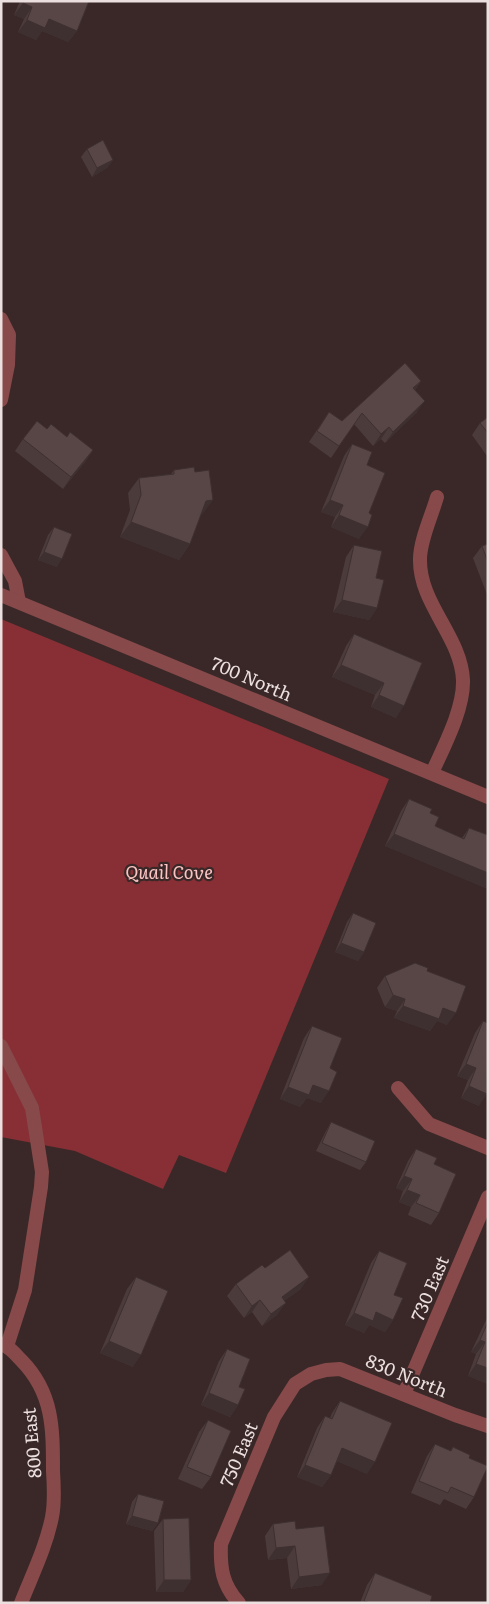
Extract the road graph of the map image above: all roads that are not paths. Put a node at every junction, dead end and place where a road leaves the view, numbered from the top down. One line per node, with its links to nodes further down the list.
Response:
1 (1, 319): 2 (street)
2 (1, 400)
3 (438, 496): 7 (street)
4 (1, 555): 6 (street)
5 (1, 594): 6 (street, 700 North)
6 (19, 602): 7 (street, 700 North)
7 (432, 773): 8 (street, 700 North)
8 (488, 797)
9 (1, 1046): 13 (street, 800 East)
10 (398, 1088): 11 (street)
11 (488, 1148)
12 (488, 1197): 15 (street, 730 East)
13 (4, 1345): 17 (street, 800 East)
14 (311, 1374): 15 (street, 830 North); 18 (street, 750 East)
15 (404, 1394): 16 (street, 830 North)
16 (488, 1426)
17 (20, 1603)
18 (239, 1603)

